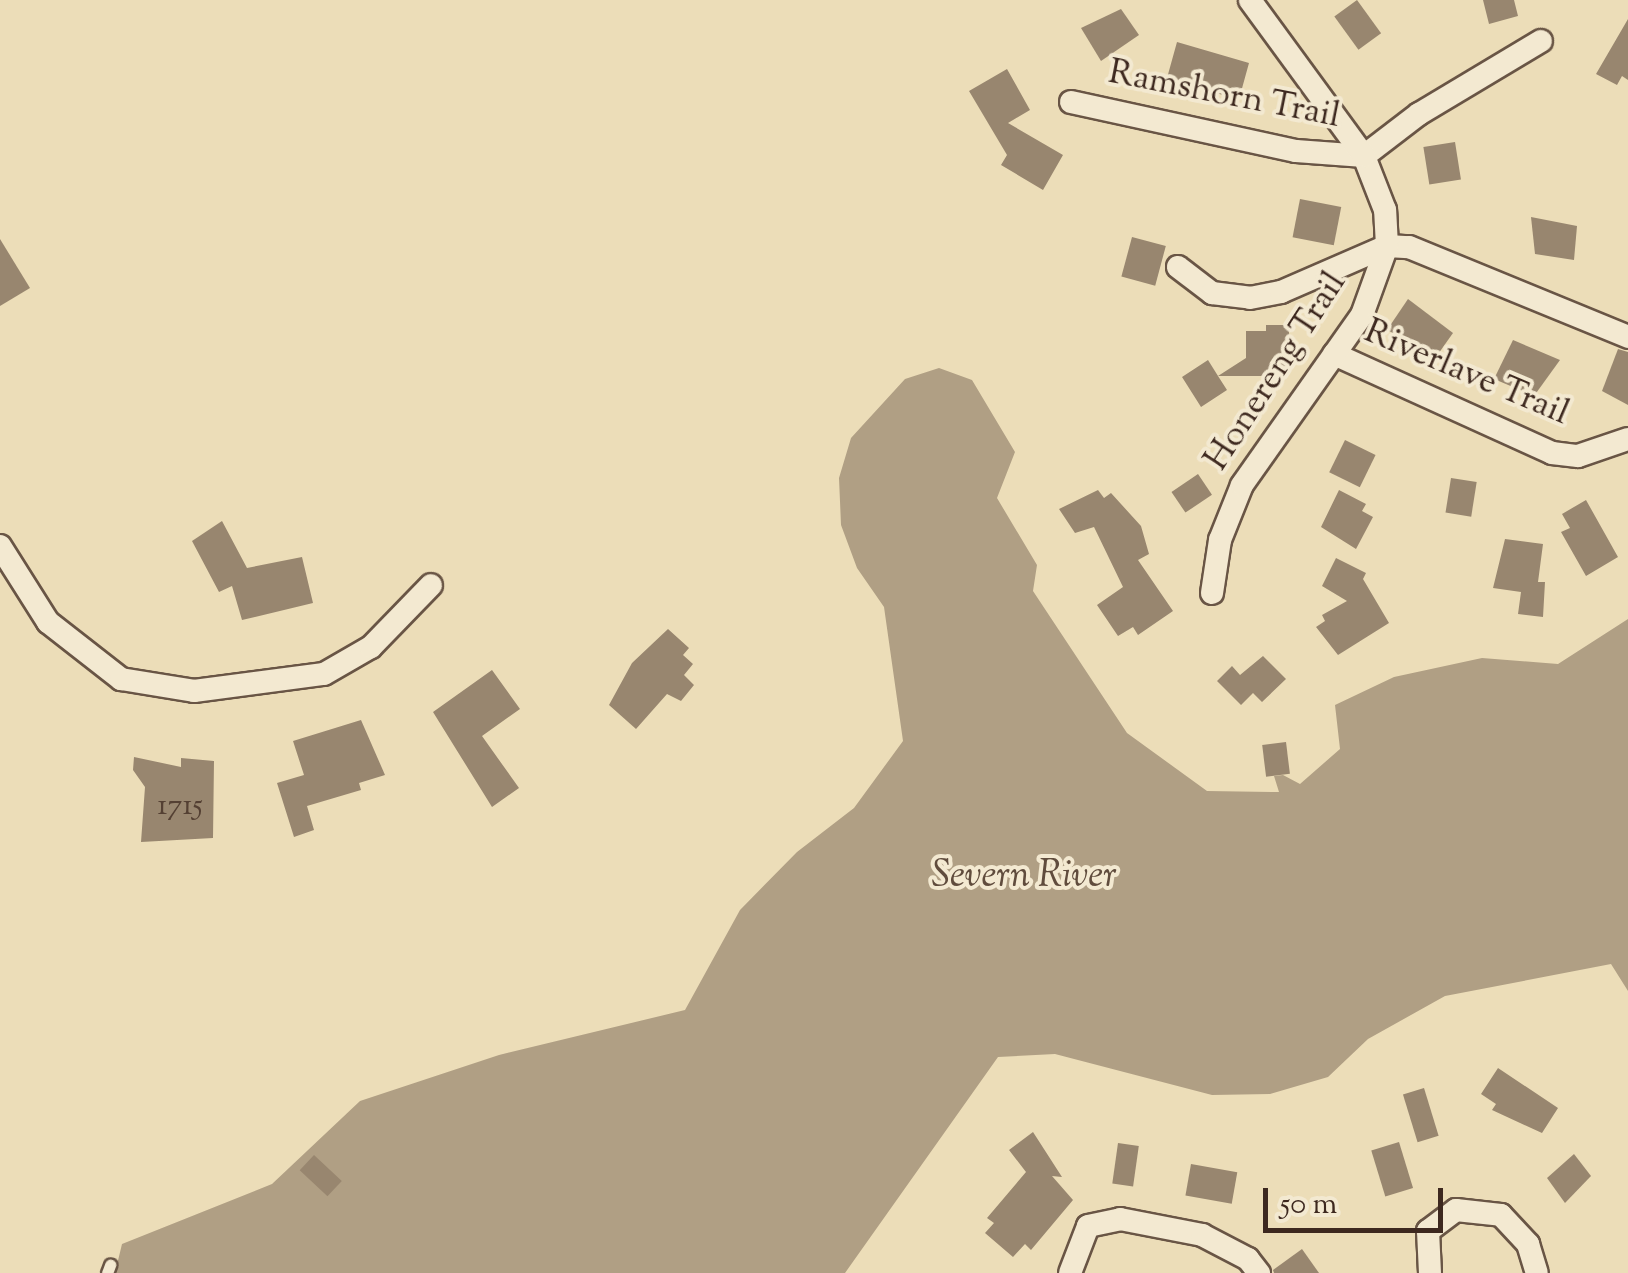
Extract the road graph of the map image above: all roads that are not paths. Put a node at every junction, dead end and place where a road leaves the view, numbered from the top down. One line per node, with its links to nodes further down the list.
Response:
1 (1250, 0): 4 (street)
2 (1540, 41): 4 (street)
3 (1071, 102): 4 (street, Ramshorn Trail)
4 (1364, 156): 5 (street)
5 (1387, 246): 6 (street); 7 (street); 8 (street, Honereng Trail)
6 (1178, 267)
7 (1628, 337)
8 (1334, 354): 9 (street, Riverlave Trail); 12 (street, Honereng Trail)
9 (1628, 439)
10 (0, 546): 11 (street)
11 (431, 585)
12 (1212, 593)
13 (1070, 1273): 14 (street)
14 (1259, 1273)
15 (1430, 1273): 16 (street)
16 (1537, 1273)

